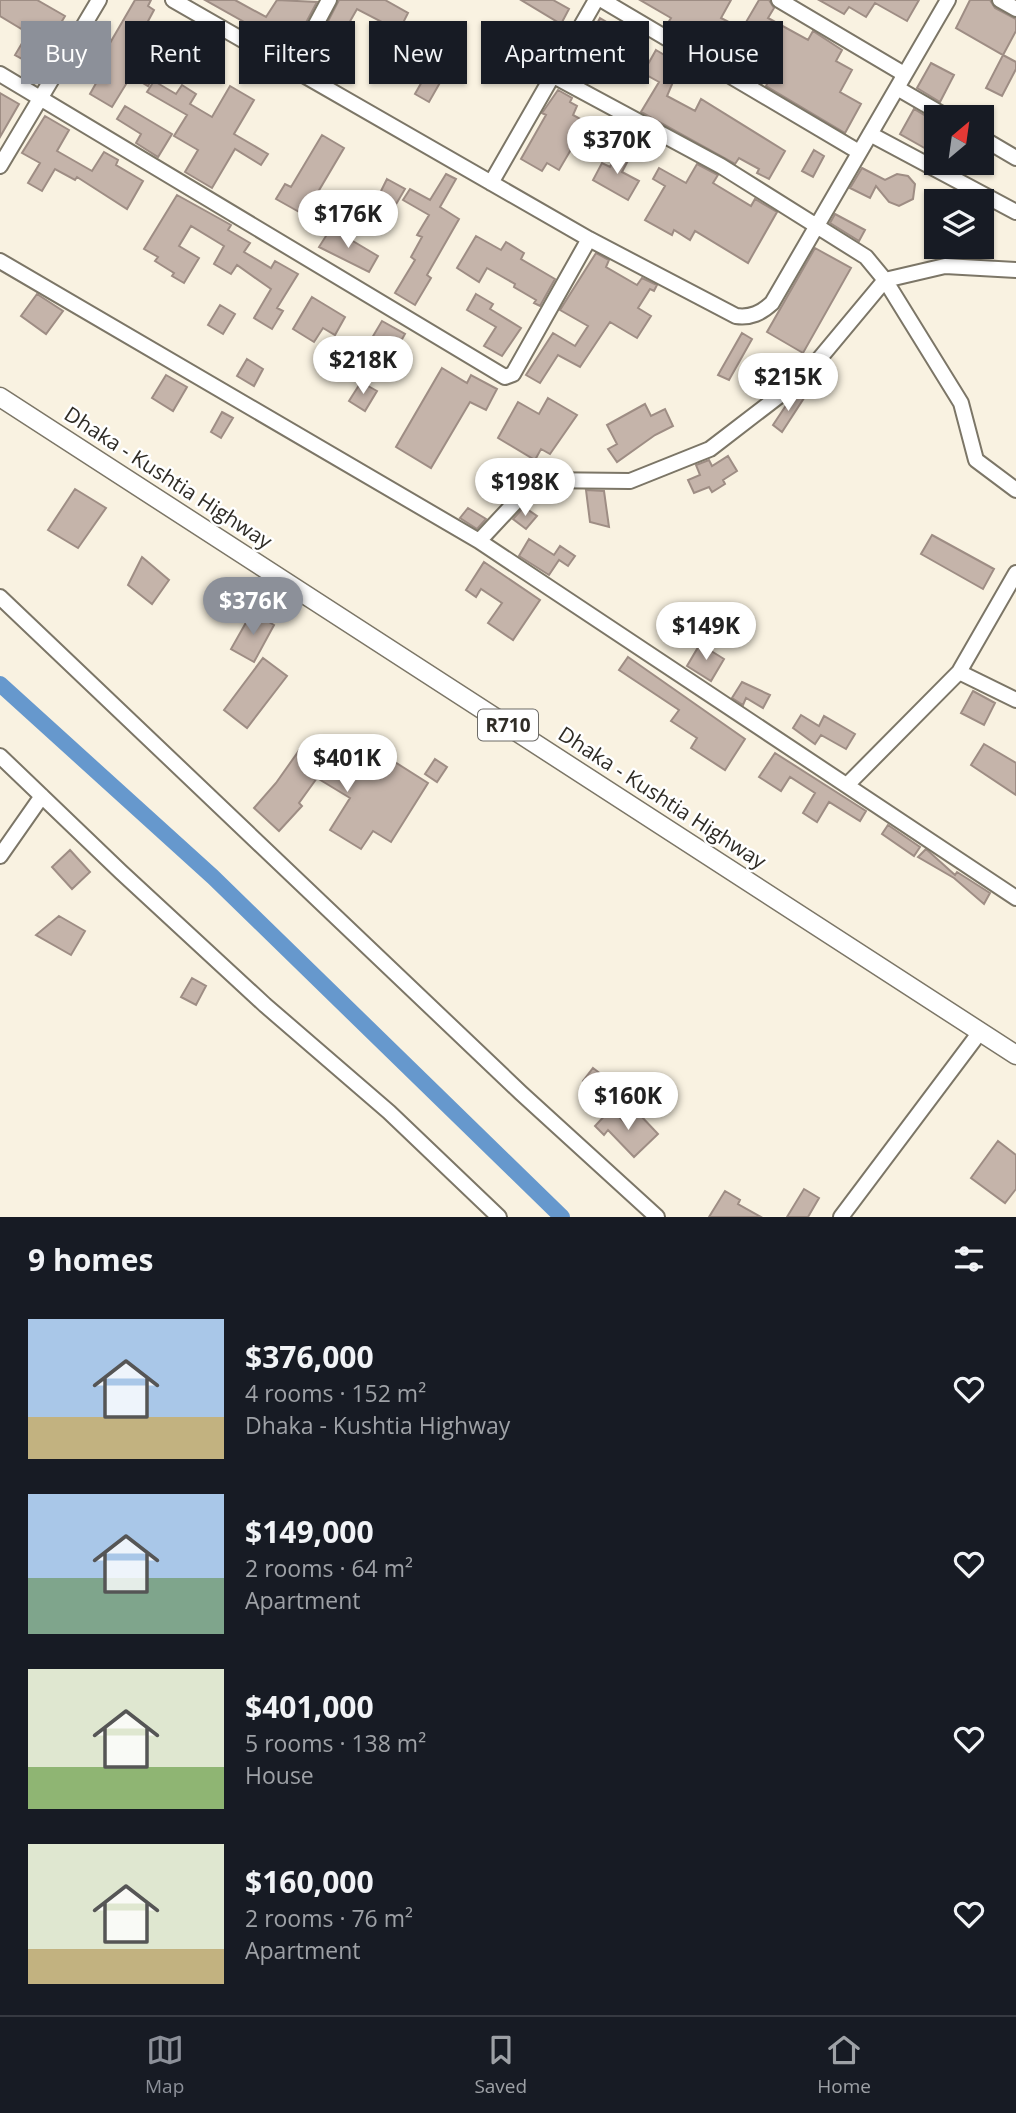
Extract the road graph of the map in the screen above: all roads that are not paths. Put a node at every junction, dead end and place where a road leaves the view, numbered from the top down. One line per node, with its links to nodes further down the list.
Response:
1 (99, 0): 19 (street)
2 (329, 0): 10 (street)
3 (596, 0): 11 (street)
4 (602, 0): 23 (street)
5 (779, 0): 14 (street)
6 (1000, 0): 9 (street)
7 (946, 1): 14 (street)
8 (180, 2): 12 (street)
9 (1016, 9)
10 (318, 21)
11 (584, 21)
12 (239, 37)
13 (0, 75): 19 (street)
14 (904, 75): 18 (street)
15 (318, 84): 26 (street)
16 (547, 84): 26 (street)
17 (569, 84): 28 (street)
18 (897, 88): 20 (street); 21 (street)
19 (40, 99): 25 (street); 29 (street)
20 (926, 105)
21 (870, 134): 23 (street); 27 (street)
22 (994, 145): 24 (street)
23 (859, 152): 28 (street)
24 (1016, 158)
25 (0, 166)
26 (491, 183): 29 (street)
27 (1016, 212)
28 (818, 226): 29 (street); 32 (street)
29 (589, 239)
30 (0, 261): 35 (street)
31 (1016, 270): 32 (street)
32 (885, 280): 34 (street); 35 (street)
33 (0, 397): 46 (main road, Dhaka - Kushtia Highway / R710)
34 (1016, 490)
35 (479, 541): 42 (street)
36 (1016, 573): 37 (street)
37 (1012, 590): 39 (street)
38 (0, 597): 49 (street)
39 (959, 671): 40 (street); 42 (street)
40 (1016, 700)
41 (0, 756): 43 (street)
42 (847, 785): 45 (street)
43 (42, 796): 44 (street); 48 (street)
44 (0, 856)
45 (1016, 898)
46 (980, 1032): 47 (main road, Dhaka - Kushtia Highway / R710); 50 (street)
47 (1016, 1055)
48 (499, 1217)
49 (657, 1217)
50 (841, 1217)

